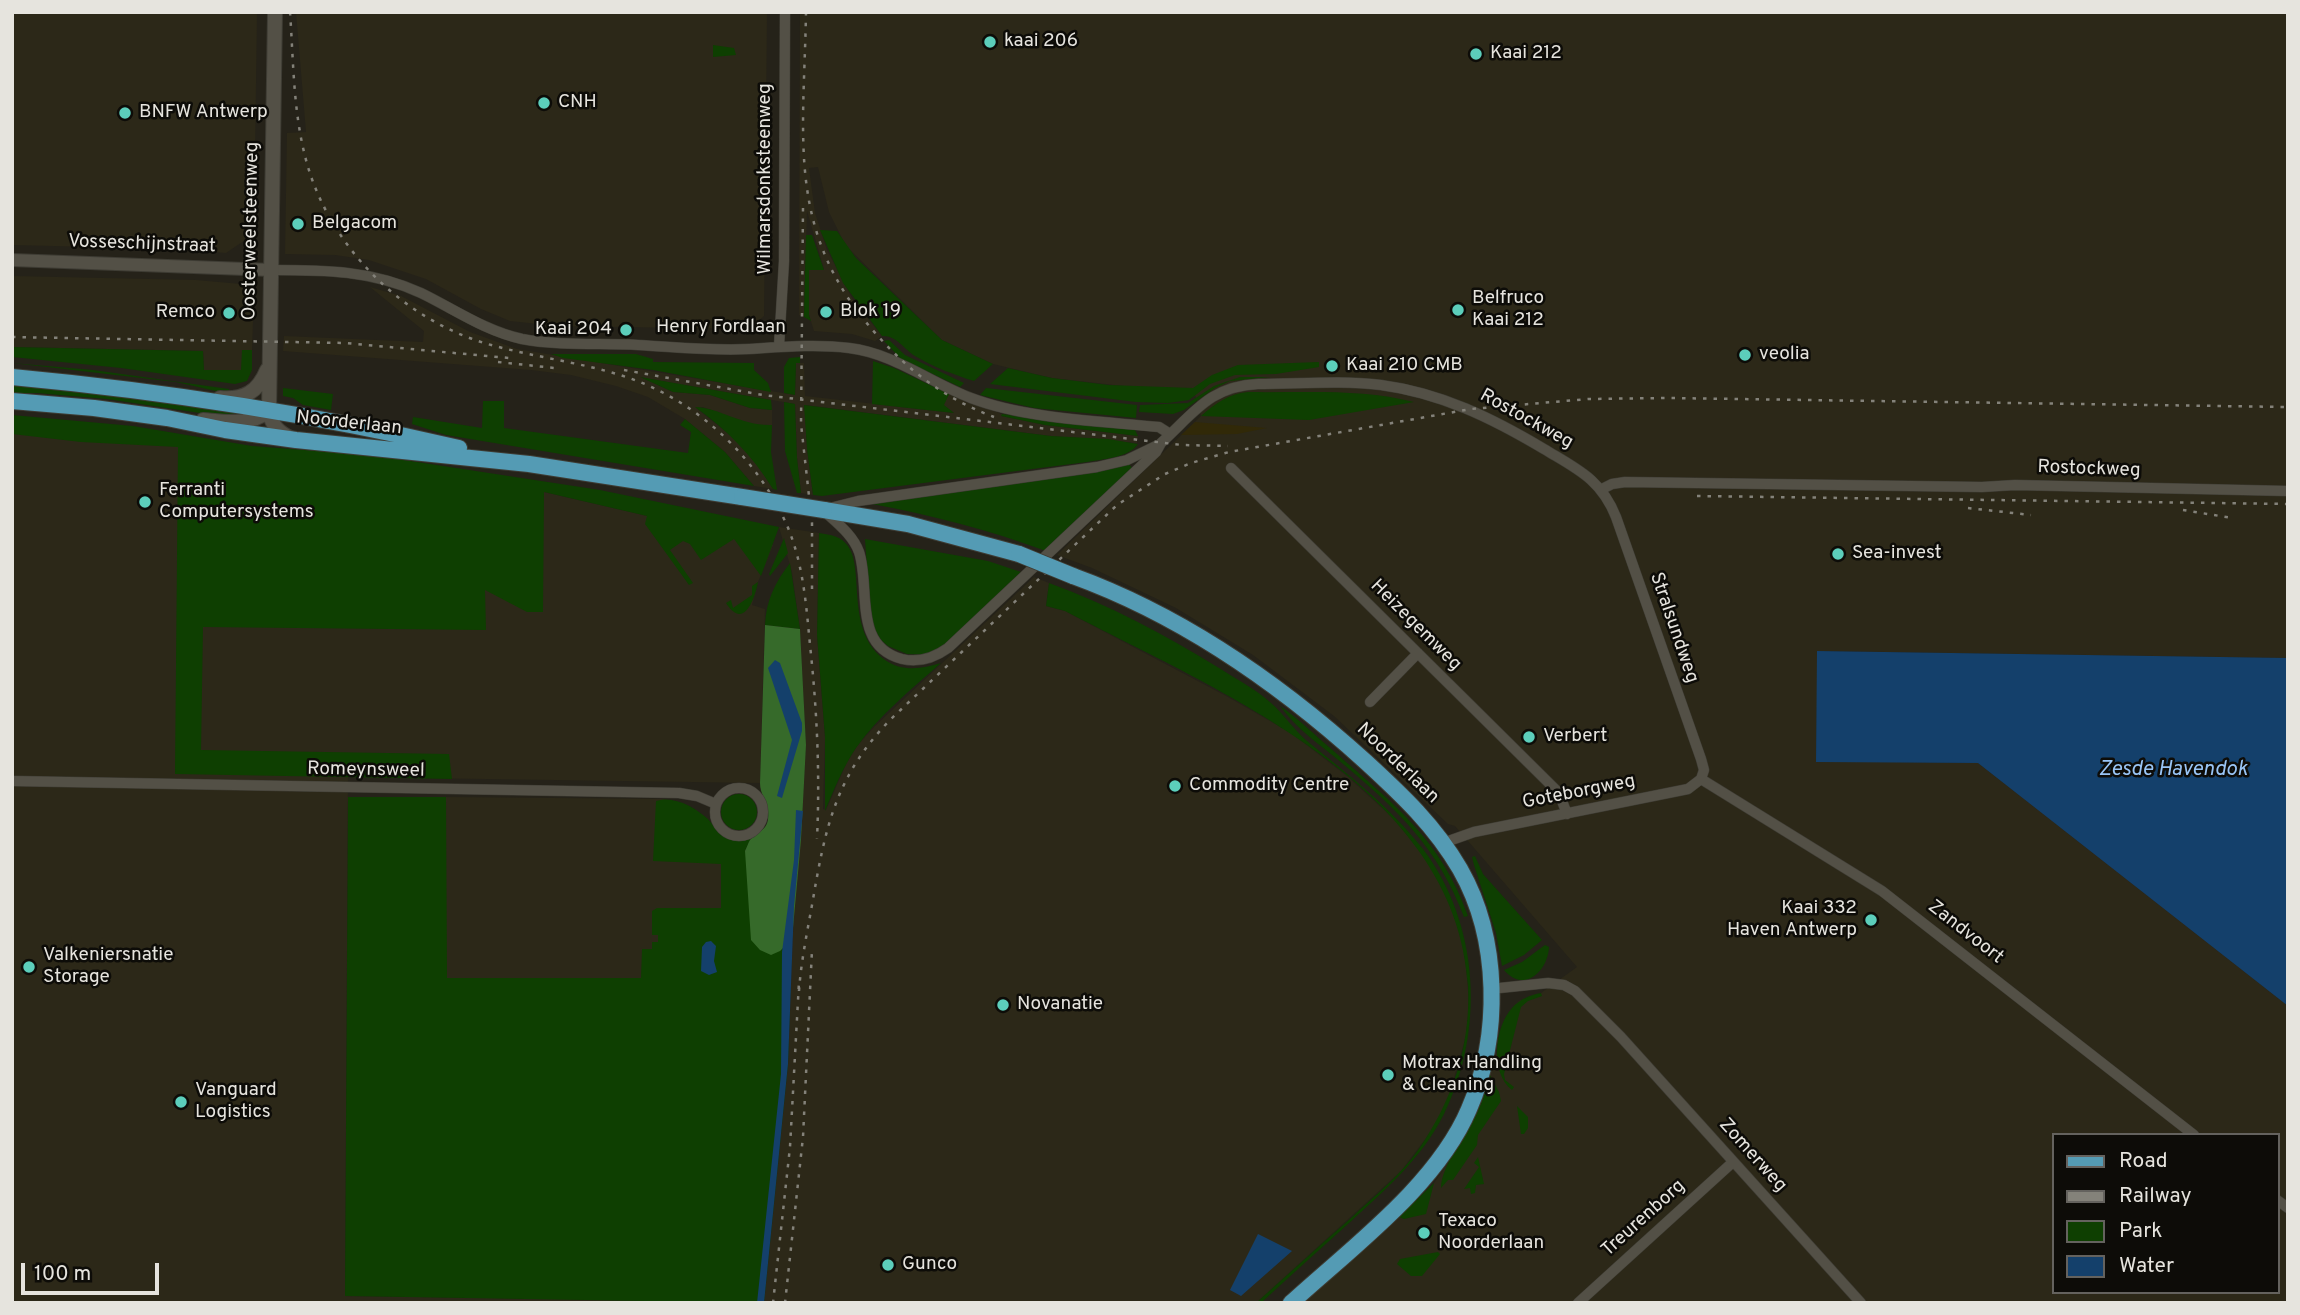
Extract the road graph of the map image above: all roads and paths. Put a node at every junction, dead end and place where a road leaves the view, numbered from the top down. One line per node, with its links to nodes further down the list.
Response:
1 (275, 12): 4 (main road, Oosterweelsteenweg)
2 (785, 12): 5 (street, Wilmarsdonksteenweg)
3 (12, 260): 4 (street, Vosseschijnstraat)
4 (271, 270): 5 (street, Henry Fordlaan); 6 (main road, Oosterweelsteenweg)
5 (779, 346): 12 (street, Henry Fordlaan)
6 (269, 366): 8 (main road); 10 (main road, Oosterweelsteenweg)
7 (12, 377): 8 (main road, Noorderlaan)
8 (190, 396): 10 (main road, Noorderlaan)
9 (12, 401): 11 (main road, Noorderlaan)
10 (269, 411): 11 (main road, Noorderlaan); 13 (main road); 15 (main road, Noorderlaan)
11 (167, 418): 13 (main road, Noorderlaan)
12 (1170, 434): 14 (street, Rostockweg); 17 (street, Rostockweg)
13 (293, 440): 15 (main road, Noorderlaan)
14 (1158, 445): 19 (street, Noorderlaan); 19 (street, Rostockweg)
15 (529, 464): 19 (main road, Noorderlaan, bridge)
16 (1231, 468): 20 (street, Heizegemweg)
17 (1602, 489): 18 (street, Rostockweg); 22 (street, Stralsundweg)
18 (2288, 491)
19 (824, 510): 26 (main road, Noorderlaan, bridge)
20 (1418, 653): 21 (street); 25 (street, Heizegemweg)
21 (1370, 702)
22 (1701, 779): 25 (street, Goteborgweg); 28 (street, Zandvoort)
23 (12, 781): 24 (street, Romeynsweel)
24 (716, 804): 24 (street)
25 (1567, 814): 26 (street, Goteborgweg)
26 (1443, 843): 27 (main road, Noorderlaan)
27 (1490, 989): 29 (street, Zomerweg); 30 (main road, Noorderlaan)
28 (2191, 1133)
29 (1733, 1162): 31 (street, Treurenborg); 32 (street, Zomerweg)
30 (1291, 1303)
31 (1578, 1303)
32 (1861, 1303)

